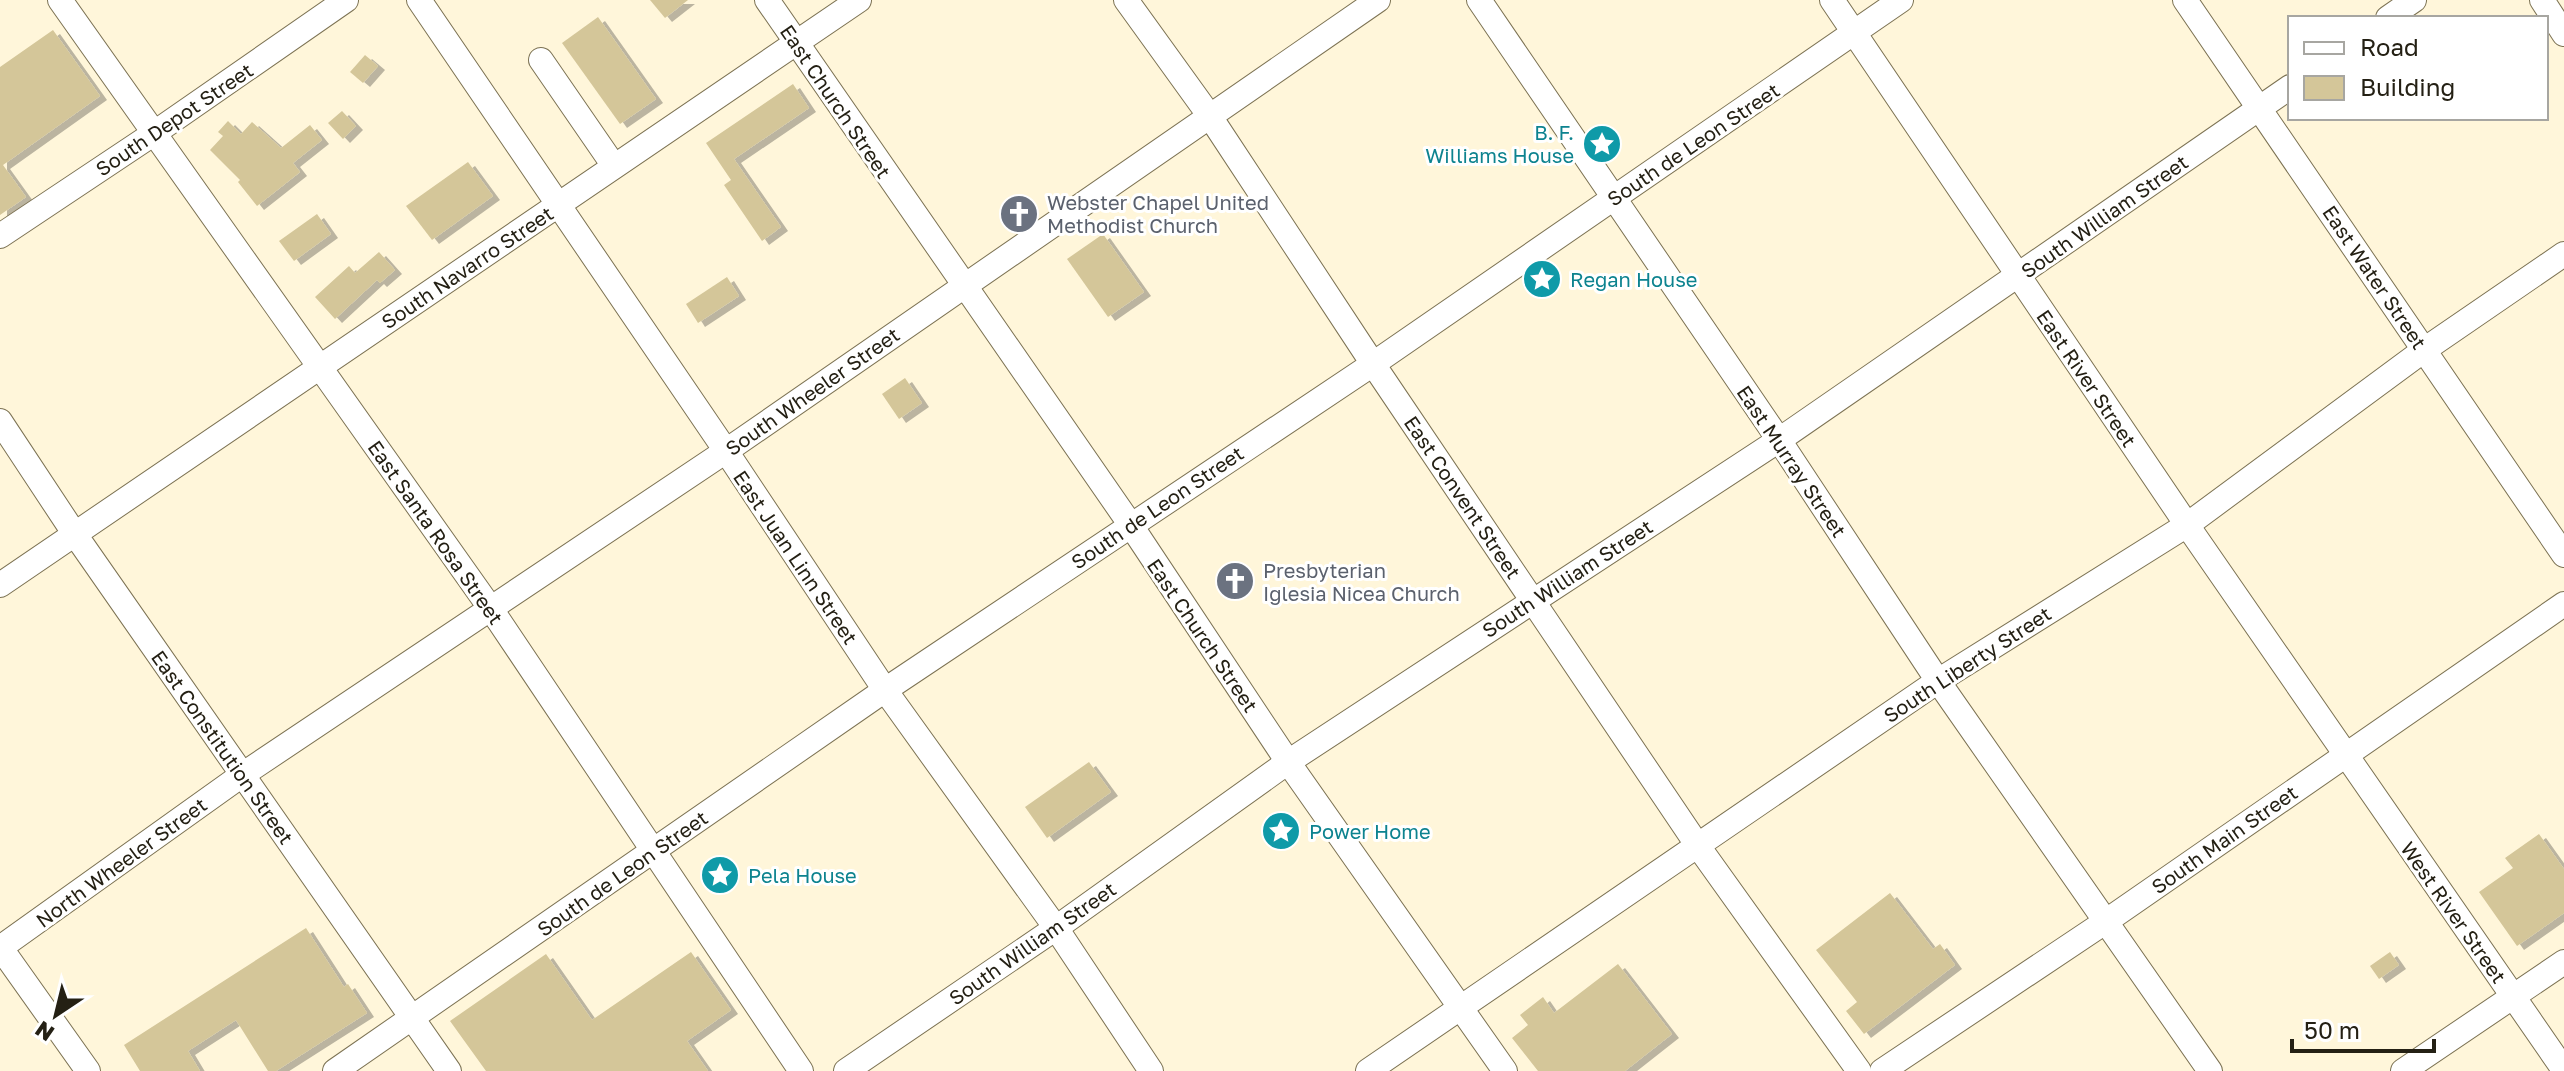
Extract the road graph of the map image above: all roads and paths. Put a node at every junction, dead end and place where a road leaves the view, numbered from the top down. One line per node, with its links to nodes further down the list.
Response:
1 (60, 0): 22 (street, East Santa Rosa Street)
2 (346, 0): 22 (street, South Depot Street)
3 (419, 0): 25 (street, East Juan Linn Street)
4 (767, 0): 17 (street, East Church Street)
5 (859, 0): 17 (street, South Navarro Street)
6 (1126, 0): 21 (street, East Convent Street)
7 (1378, 0): 21 (street, South Wheeler Street)
8 (1479, 0): 24 (street, East Murray Street)
9 (1832, 0): 15 (street, East River Street)
10 (1901, 0): 15 (street, South de Leon Street)
11 (2185, 0): 20 (street, East Water Street)
12 (2414, 0): 14 (street)
13 (2542, 0): 16 (street)
14 (2391, 16)
15 (1855, 33): 24 (street, South de Leon Street); 28 (street, East River Street)
16 (2564, 34)
17 (796, 43): 23 (street, South Navarro Street); 29 (street, East Church Street)
18 (541, 60): 23 (street)
19 (2288, 88): 20 (street, South William Street)
20 (2259, 108): 28 (street, South William Street); 30 (street, East Water Street)
21 (1209, 115): 29 (street, South Wheeler Street); 31 (street, East Convent Street)
22 (153, 134): 26 (street, South Depot Street); 32 (street, East Santa Rosa Street)
23 (614, 166): 25 (street, South Navarro Street)
24 (1613, 198): 31 (street, South de Leon Street); 34 (street, East Murray Street)
25 (558, 204): 32 (street, South Navarro Street); 35 (street, East Juan Linn Street)
26 (0, 236)
27 (2564, 254): 30 (street, South Liberty Street)
28 (2018, 276): 34 (street, South William Street); 37 (street, East River Street)
29 (963, 286): 35 (street, South Wheeler Street); 36 (street, East Church Street)
30 (2424, 350): 37 (street, South Liberty Street); 39 (street, East Water Street)
31 (1373, 364): 36 (street, South de Leon Street); 41 (street, East Convent Street)
32 (318, 367): 38 (street, South Navarro Street); 43 (street, East Santa Rosa Street)
33 (0, 421): 38 (street, East Constitution Street)
34 (1779, 440): 41 (street, South William Street); 44 (street, East Murray Street)
35 (726, 451): 43 (street, South Wheeler Street); 45 (street, East Juan Linn Street)
36 (1130, 524): 45 (street, South de Leon Street); 47 (street, East Church Street)
37 (2187, 525): 44 (street, South Liberty Street); 46 (street, East River Street)
38 (74, 533): 40 (street, South Navarro Street); 48 (street, East Constitution Street)
39 (2564, 555)
40 (0, 585)
41 (1533, 600): 47 (street, South William Street); 49 (street, East Convent Street)
42 (2564, 604): 46 (street, South Main Street)
43 (491, 609): 48 (street, South Wheeler Street); 50 (street, East Santa Rosa Street)
44 (1938, 681): 49 (street, South Liberty Street); 51 (street, East Murray Street)
45 (885, 690): 50 (street, South de Leon Street); 52 (street, East Juan Linn Street)
46 (2345, 753): 51 (street, South Main Street); 55 (street, West River Street)
47 (1288, 762): 52 (street, South William Street); 56 (street, East Church Street)
48 (242, 775): 53 (street, North Wheeler Street); 57 (street, East Constitution Street)
49 (1698, 846): 56 (street, South Liberty Street); 67 (street, East Convent Street)
50 (655, 852): 57 (street, South de Leon Street); 62 (street, East Santa Rosa Street)
51 (2105, 922): 68 (street, South Main Street); 69 (street, East Murray Street)
52 (1056, 928): 63 (street, South William Street); 64 (street, East Juan Linn Street)
53 (0, 948): 59 (street)
54 (2564, 962): 55 (street)
55 (2513, 997): 58 (street, West River Street); 70 (street)
56 (1461, 1008): 65 (street, South Liberty Street); 66 (street, East Church Street)
57 (414, 1017): 60 (street, South de Leon Street); 61 (street, East Constitution Street)
58 (2564, 1070)
59 (88, 1071)
60 (335, 1071)
61 (449, 1071)
62 (801, 1071)
63 (846, 1071)
64 (1151, 1071)
65 (1368, 1071)
66 (1505, 1071)
67 (1859, 1071)
68 (1882, 1071)
69 (2210, 1071)
70 (2403, 1071)

